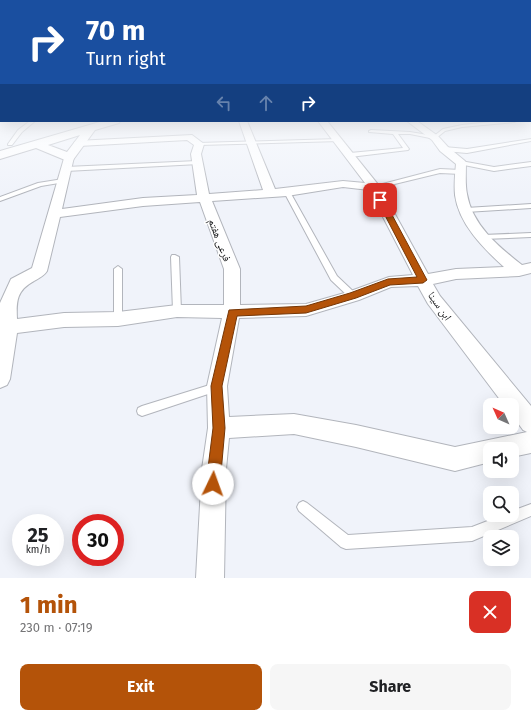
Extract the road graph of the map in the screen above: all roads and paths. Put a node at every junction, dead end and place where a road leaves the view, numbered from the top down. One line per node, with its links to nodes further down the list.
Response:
1 (21, 141): 13 (street)
2 (48, 141): 14 (street)
3 (116, 141): 10 (street)
4 (195, 141): 12 (street)
5 (310, 141): 11 (lane)
6 (339, 141): 17 (street, ابن سینا)
7 (400, 141): 17 (lane)
8 (437, 141): 15 (street)
9 (525, 141): 15 (lane)
10 (79, 143): 21 (street)
11 (251, 143): 12 (lane); 24 (street)
12 (199, 144): 18 (street, فرعی هفتم)
13 (5, 145)
14 (38, 145): 16 (street); 21 (street)
15 (444, 149): 20 (street)
16 (0, 155)
17 (350, 155): 22 (street, ابن سینا)
18 (197, 163): 21 (lane); 25 (street, فرعی هفتم)
19 (531, 164): 20 (lane)
20 (461, 167): 22 (lane); 28 (street)
21 (66, 169): 26 (lane); 29 (street)
22 (374, 187): 23 (street); 35 (street, ابن سینا)
23 (287, 192): 24 (street); 36 (lane)
24 (270, 193): 25 (street)
25 (204, 197): 29 (street); 38 (street, فرعی هفتم)
26 (0, 199)
27 (531, 206): 28 (lane)
28 (466, 210): 31 (street)
29 (54, 214): 40 (street)
30 (531, 235): 31 (lane)
31 (483, 237): 34 (street)
32 (175, 257): 37 (lane)
33 (118, 269): 39 (lane)
34 (525, 269): 35 (street)
35 (423, 280): 36 (street); 44 (street, ابن سینا)
36 (353, 296): 38 (street)
37 (177, 311): 38 (street); 39 (street)
38 (232, 312): 42 (street, فرعی هفتم)
39 (118, 319): 40 (street)
40 (9, 327): 41 (street)
41 (0, 379)
42 (217, 386): 43 (lane); 45 (street, فرعی هفتم)
43 (142, 411)
44 (531, 423)
45 (219, 428): 48 (street); 51 (street, فرعی هفتم)
46 (531, 442): 47 (street)
47 (519, 445)
48 (483, 452)
49 (303, 507): 50 (lane)
50 (531, 510)
51 (210, 578)

